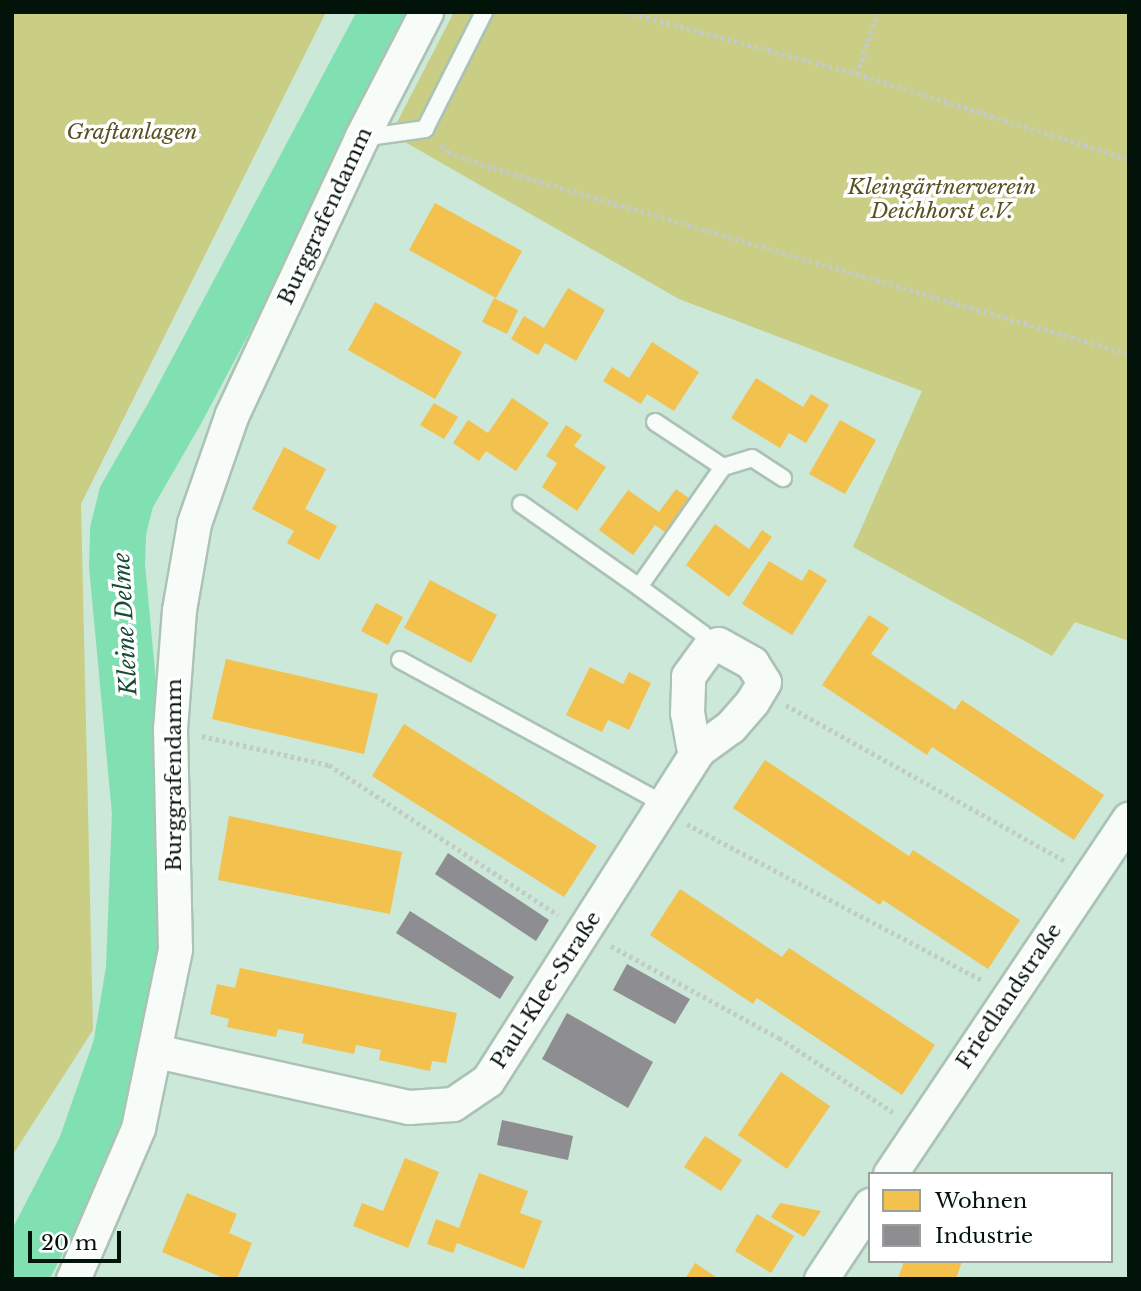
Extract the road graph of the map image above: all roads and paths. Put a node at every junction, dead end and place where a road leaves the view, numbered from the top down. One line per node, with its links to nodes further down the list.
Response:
1 (426, 12): 7 (street, Burggrafendamm)
2 (484, 12): 6 (lane)
3 (626, 12): 5 (path)
4 (877, 12): 5 (path)
5 (857, 74): 8 (path)
6 (425, 129): 7 (lane); 9 (path)
7 (361, 138): 18 (street, Burggrafendamm)
8 (1129, 159)
9 (1129, 354)
10 (655, 422): 11 (lane)
11 (723, 467): 12 (lane); 14 (lane)
12 (783, 478)
13 (521, 504): 14 (lane)
14 (639, 587): 15 (lane)
15 (709, 647): 17 (street); 19 (street)
16 (400, 660): 20 (lane)
17 (761, 688): 19 (street, Paul-Klee-Straße); 22 (path)
18 (170, 729): 23 (path); 25 (street, Burggrafendamm)
19 (698, 750): 20 (street, Paul-Klee-Straße)
20 (660, 806): 23 (street, Paul-Klee-Straße); 24 (path)
21 (1129, 819): 22 (street, Friedlandstraße)
22 (1090, 876): 24 (street, Friedlandstraße)
23 (584, 932): 25 (street, Paul-Klee-Straße); 26 (path)
24 (1010, 995): 26 (street, Friedlandstraße)
25 (156, 1051): 29 (street, Burggrafendamm)
26 (920, 1130): 27 (street, Friedlandstraße)
27 (891, 1172)
28 (868, 1208): 30 (street)
29 (73, 1279)
30 (821, 1279)

